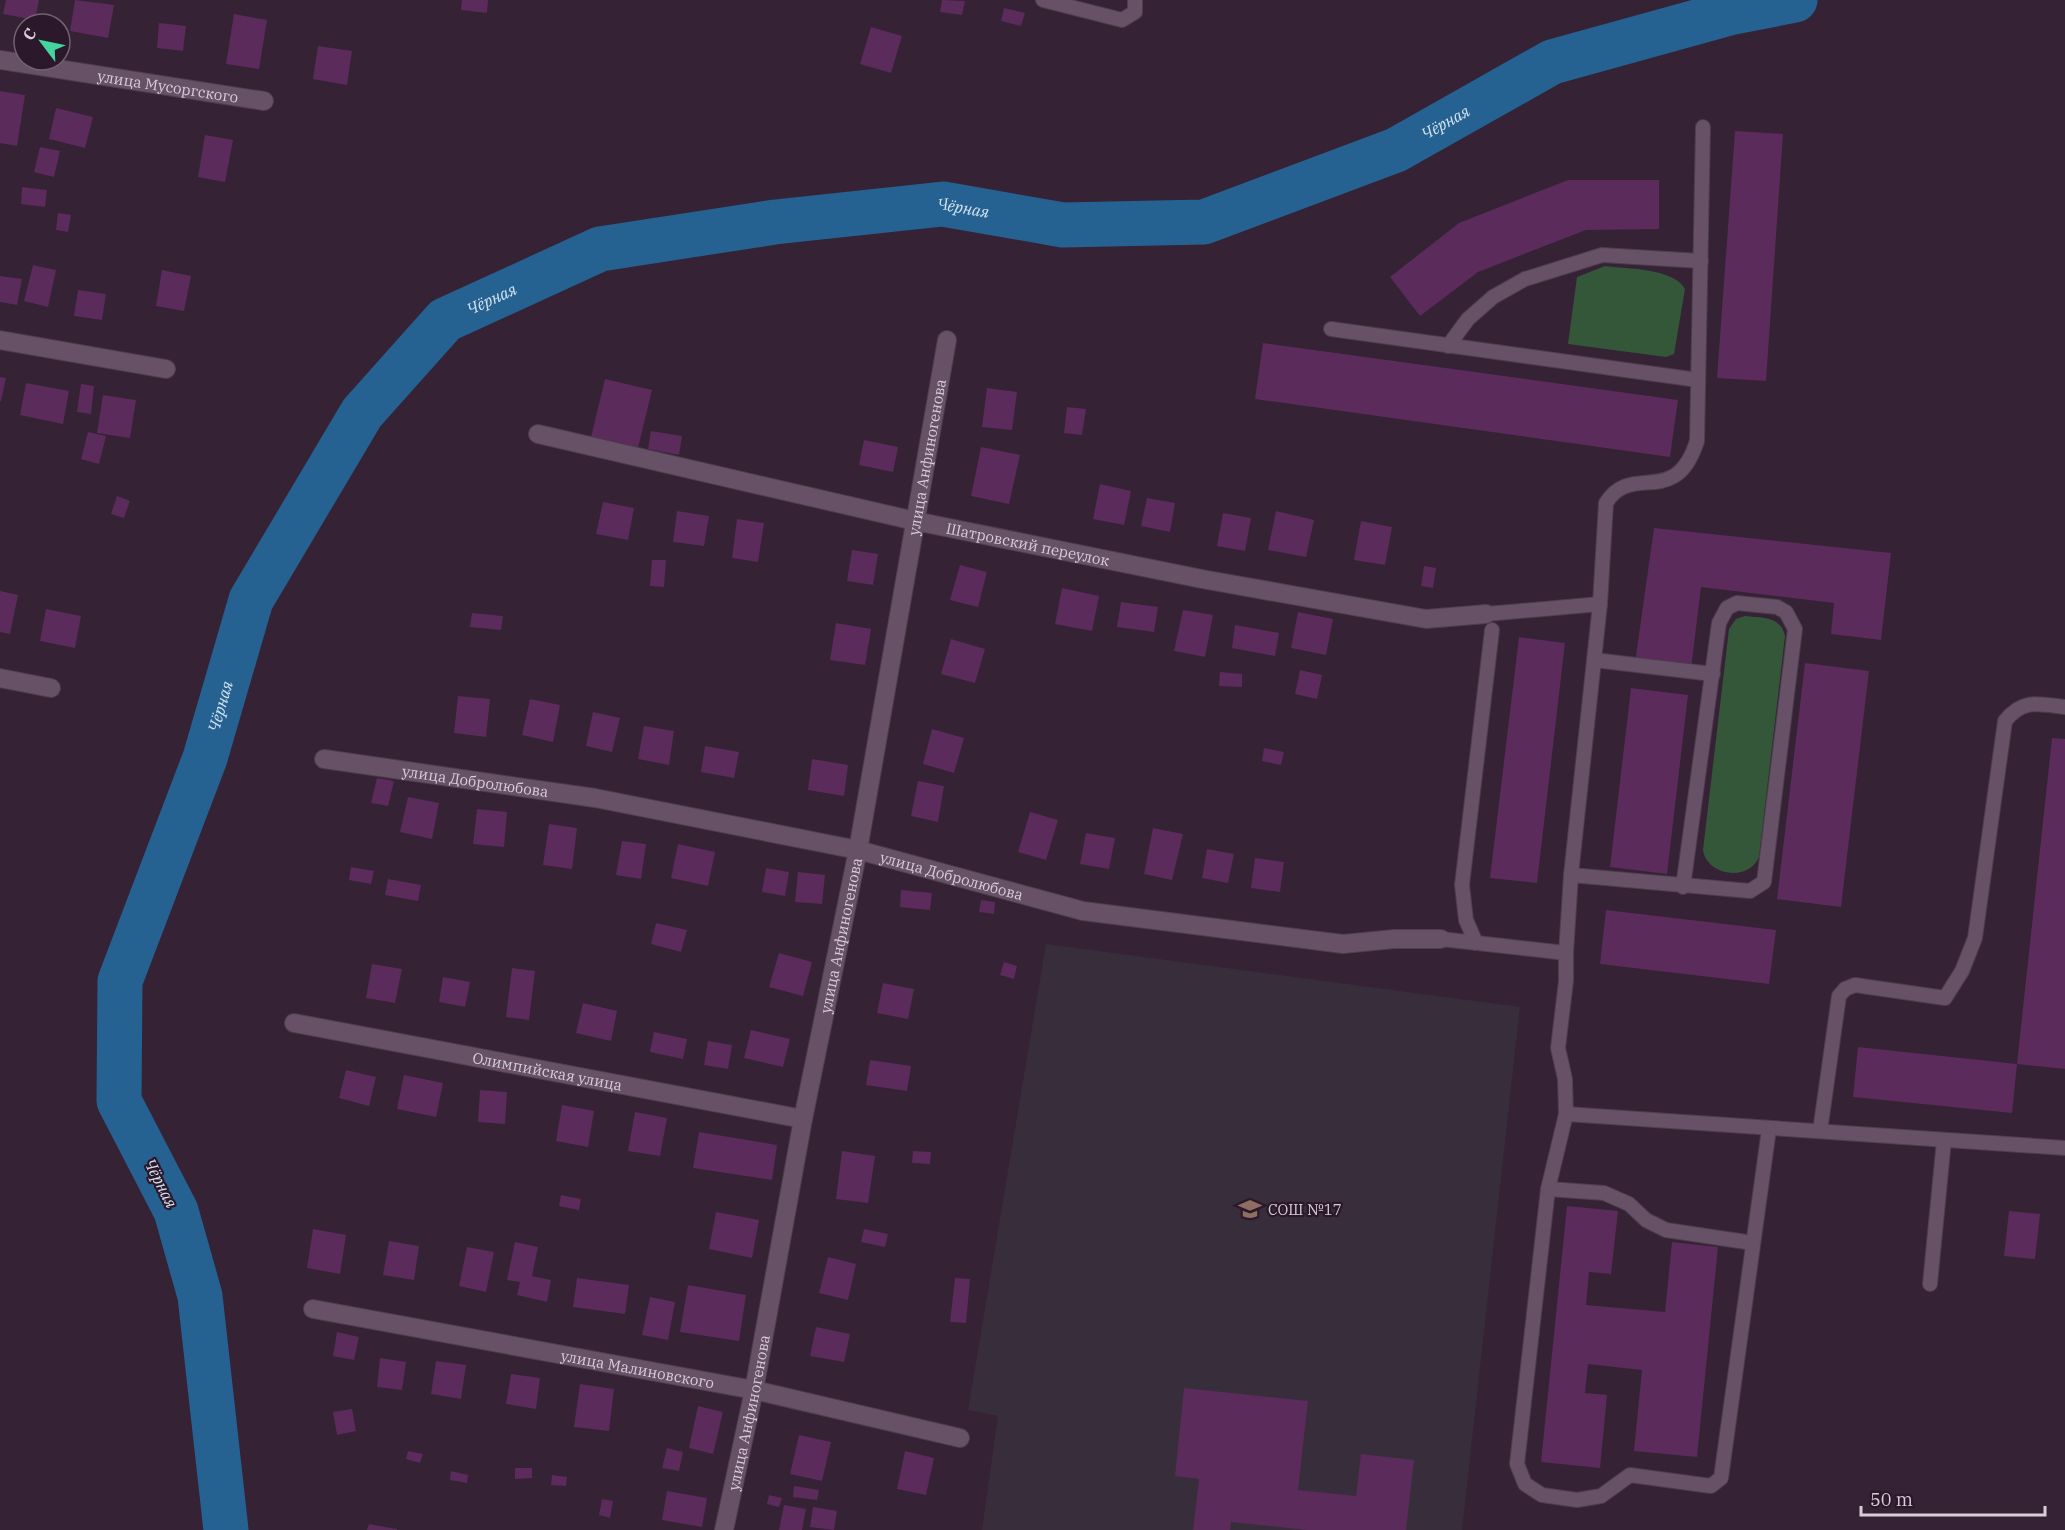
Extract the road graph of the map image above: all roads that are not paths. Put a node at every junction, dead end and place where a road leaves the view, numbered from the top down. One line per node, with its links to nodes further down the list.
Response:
1 (1043, 0): 2 (lane)
2 (1135, 0)
3 (0, 60): 4 (street, улица Мусоргского)
4 (264, 101)
5 (1703, 127): 6 (lane)
6 (1701, 261): 10 (lane); 12 (lane)
7 (1331, 329): 10 (lane)
8 (0, 340): 11 (street)
9 (947, 340): 14 (street, улица Анфиногенова)
10 (1448, 346): 12 (lane)
11 (166, 369)
12 (1698, 380): 15 (lane)
13 (538, 434): 14 (street, Шатровский переулок)
14 (915, 521): 16 (street, Шатровский переулок); 23 (street, улица Анфиногенова)
15 (1600, 604): 16 (lane); 17 (lane)
16 (1489, 622): 27 (lane)
17 (1594, 660): 18 (lane); 24 (lane)
18 (1713, 674): 25 (lane); 25 (lane)
19 (0, 678): 20 (street)
20 (51, 688)
21 (2065, 707): 33 (lane)
22 (324, 759): 23 (street, улица Добролюбова)
23 (858, 850): 26 (street, улица Добролюбова); 31 (street, улица Анфиногенова)
24 (1571, 875): 25 (lane); 28 (lane)
25 (1683, 886)
26 (1441, 939): 27 (lane)
27 (1476, 943): 28 (lane)
28 (1566, 953): 30 (lane)
29 (294, 1023): 31 (street, Олимпийская улица)
30 (1566, 1114): 32 (lane); 36 (lane)
31 (802, 1119): 40 (street, улица Анфиногенова)
32 (1769, 1129): 33 (lane); 37 (lane)
33 (1820, 1131): 34 (lane)
34 (1944, 1140): 35 (lane); 38 (lane)
35 (2065, 1148)
36 (1548, 1189): 37 (lane); 37 (lane)
37 (1753, 1243)
38 (1930, 1284)
39 (313, 1309): 40 (street, улица Малиновского)
40 (754, 1390): 41 (street, улица Малиновского); 42 (street, улица Анфиногенова)
41 (960, 1438)
42 (724, 1530)

